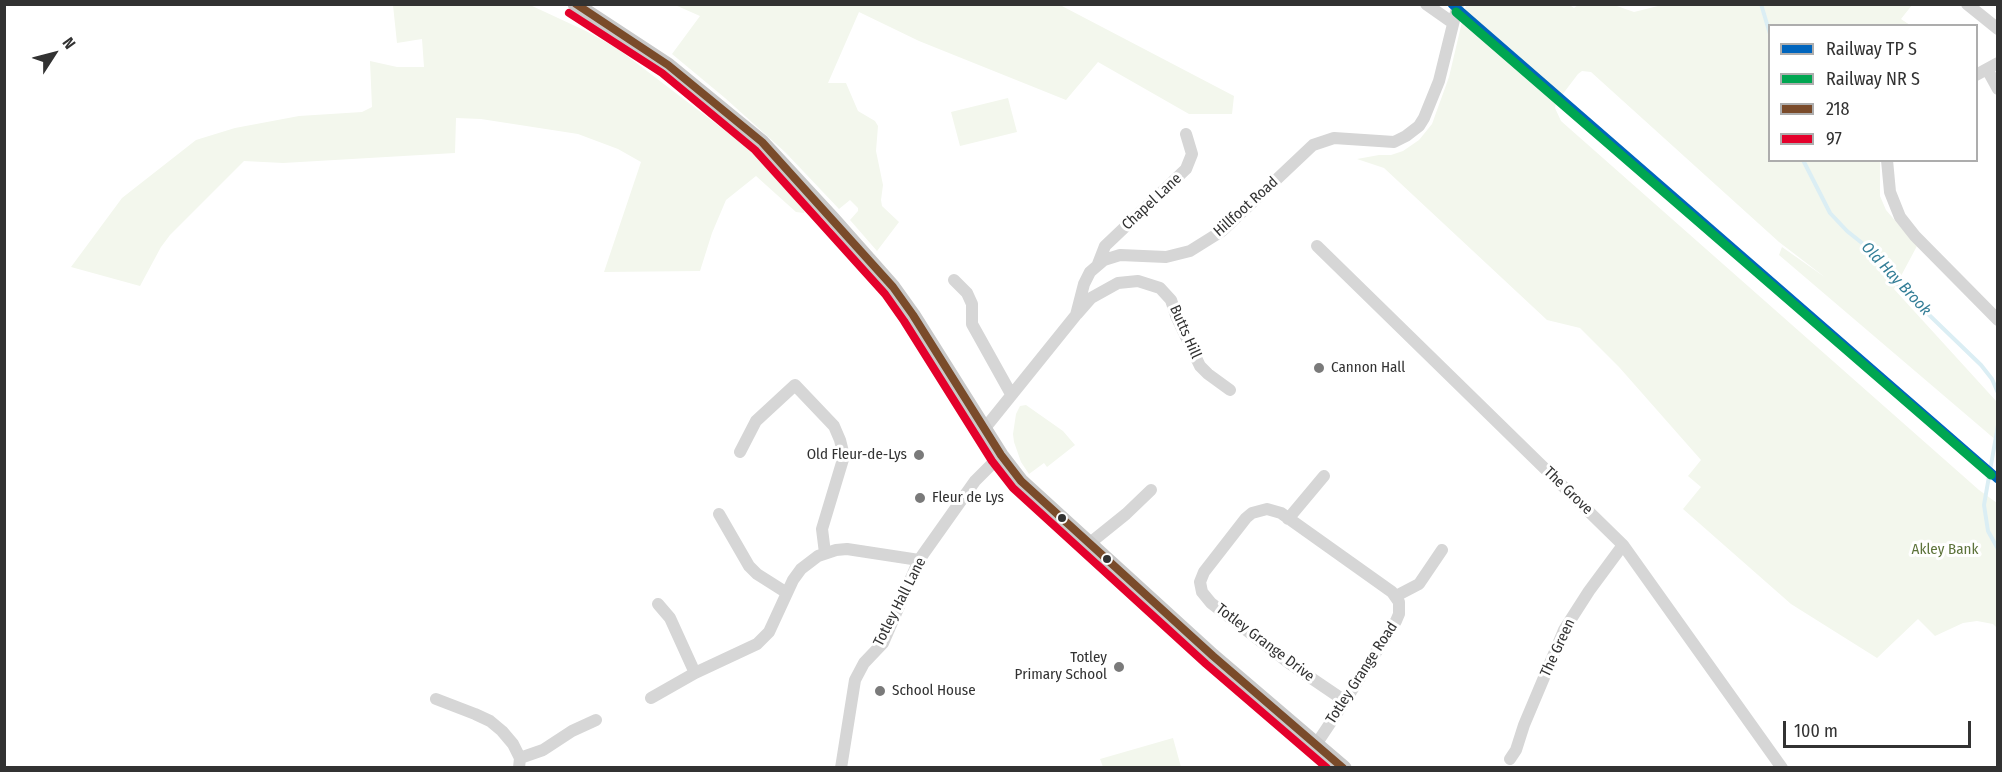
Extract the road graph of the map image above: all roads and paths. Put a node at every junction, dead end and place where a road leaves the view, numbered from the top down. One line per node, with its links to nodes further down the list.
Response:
1 (575, 4): 18 (main road)
2 (1426, 4): 5 (street)
3 (1458, 4): 5 (street, Hillfoot Road)
4 (1967, 4): 6 (street)
5 (1453, 23): 12 (street, Hillfoot Road)
6 (1998, 29)
7 (1987, 69): 8 (street)
8 (1998, 89)
9 (1186, 134): 12 (street, Chapel Lane)
10 (1887, 162): 15 (street)
11 (1317, 246): 26 (street, The Grove)
12 (1098, 264): 14 (street)
13 (954, 280): 17 (street)
14 (1076, 315): 16 (street, Butts Hill); 17 (street)
15 (1998, 320)
16 (1230, 390)
17 (1011, 394): 18 (street)
18 (985, 428): 20 (main road)
19 (740, 452): 28 (street)
20 (1001, 455): 25 (main road); 29 (street, Totley Hall Lane)
21 (1324, 476): 24 (street)
22 (1151, 490): 25 (street)
23 (719, 514): 30 (street)
24 (1288, 519): 31 (street, Totley Grange Drive); 36 (street, Totley Grange Drive)
25 (1090, 543): 38 (main road)
26 (1623, 545): 39 (street, The Green); 43 (street, The Grove)
27 (1442, 550): 31 (street)
28 (825, 553): 29 (street); 30 (street)
29 (919, 560): 41 (street, Totley Hall Lane)
30 (787, 593): 33 (street)
31 (1396, 596): 36 (street, Totley Grange Road)
32 (658, 604): 33 (street)
33 (695, 673): 34 (street)
34 (651, 698)
35 (436, 699): 40 (street)
36 (1345, 701): 38 (street, Totley Grange Road)
37 (596, 720): 40 (street)
38 (1317, 743): 42 (main road)
39 (1510, 759)
40 (520, 763)
41 (841, 768)
42 (1344, 768)
43 (1782, 768)

